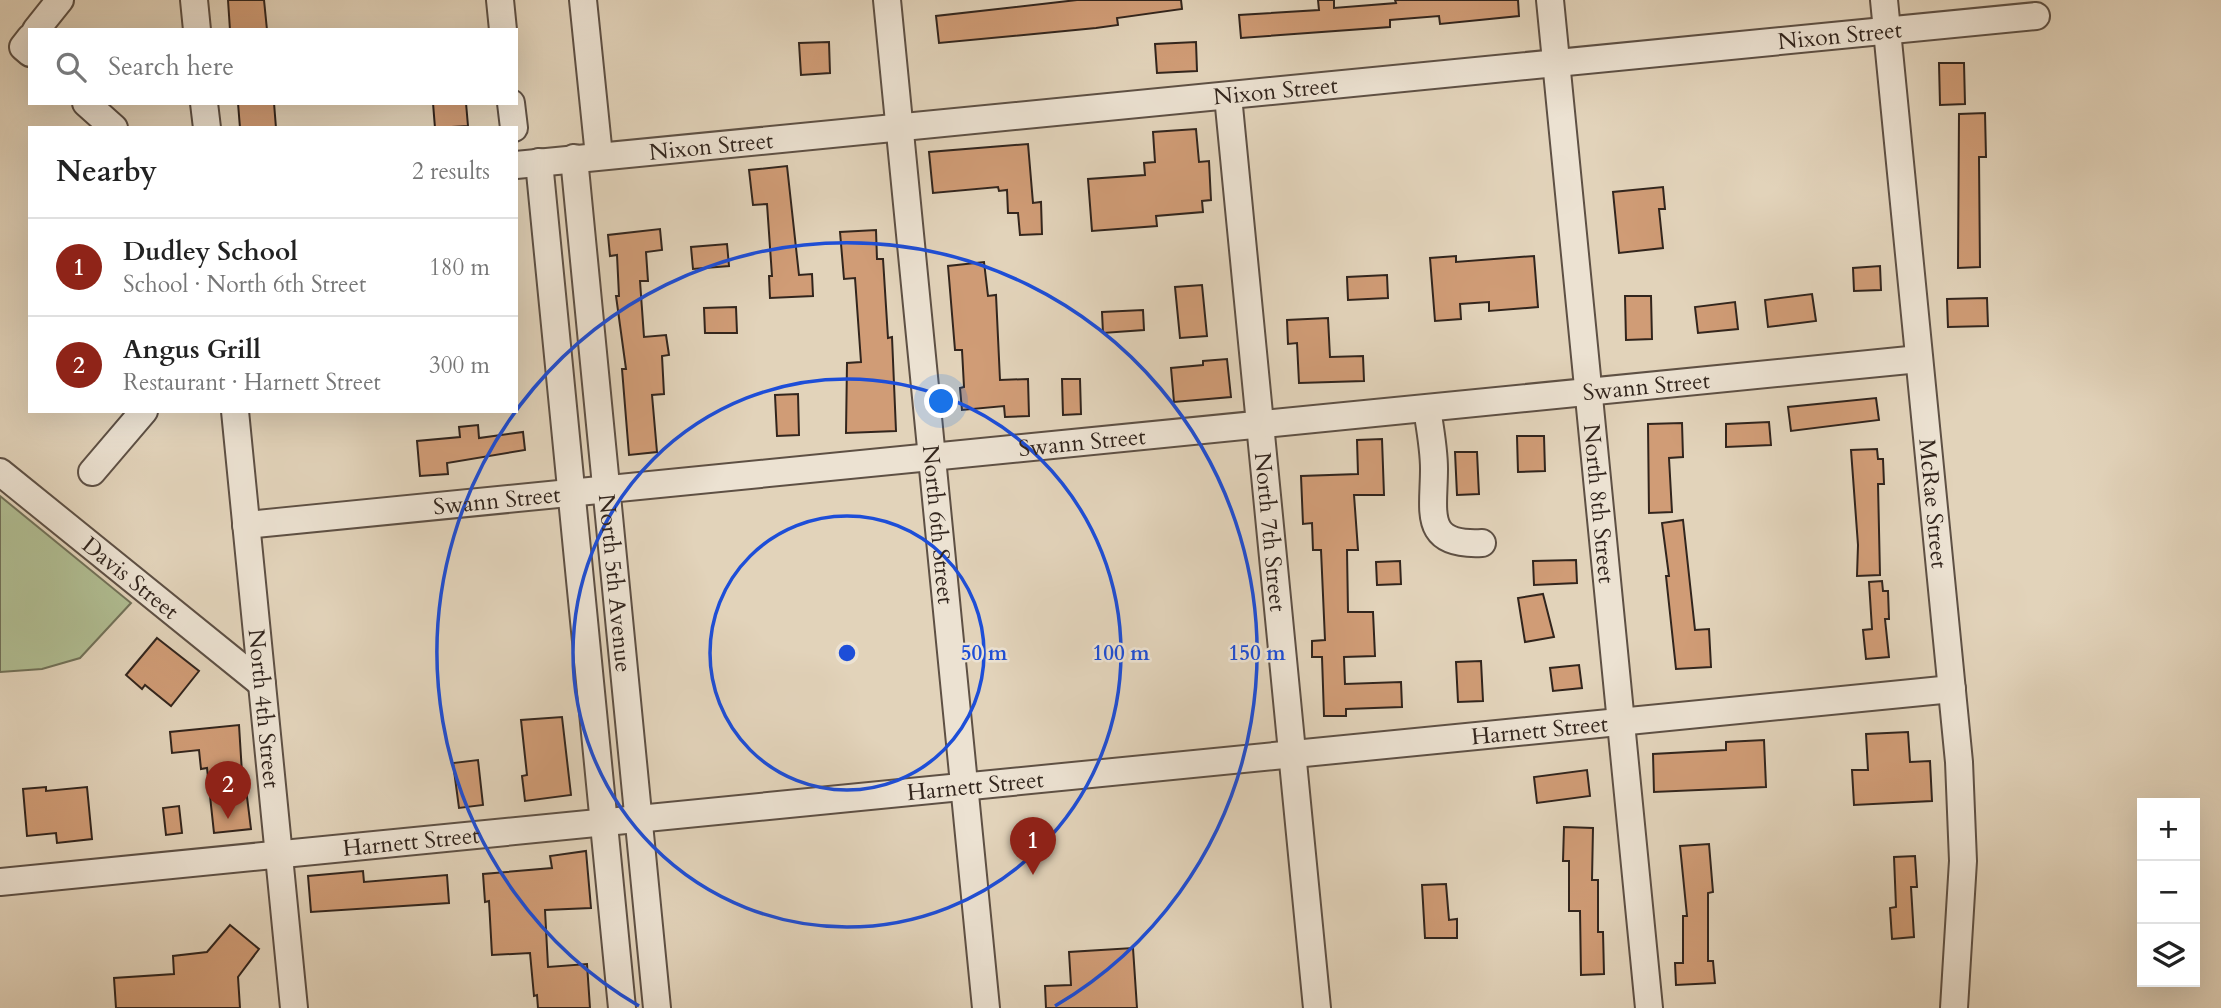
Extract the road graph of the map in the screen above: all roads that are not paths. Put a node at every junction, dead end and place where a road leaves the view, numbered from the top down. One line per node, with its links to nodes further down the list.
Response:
1 (60, 0): 9 (street)
2 (194, 0): 10 (street)
3 (500, 0): 11 (street)
4 (583, 0): 22 (street, North 5th Avenue)
5 (887, 0): 21 (street, North 6th Street)
6 (1550, 0): 13 (street, North 8th Street)
7 (1884, 0): 12 (street, McRae Street)
8 (2036, 16): 12 (street, Nixon Street)
9 (40, 28)
10 (197, 28)
11 (503, 28)
12 (1887, 31): 13 (street, Nixon Street); 24 (street, McRae Street)
13 (1556, 64): 14 (street, Nixon Street); 25 (street, North 8th Street)
14 (1228, 96): 21 (street, Nixon Street); 29 (street, North 7th Street)
15 (88, 105): 18 (street)
16 (204, 105): 19 (street)
17 (511, 105): 20 (street)
18 (112, 126)
19 (207, 126)
20 (514, 126)
21 (900, 128): 22 (street, Nixon Street); 30 (street, North 6th Street)
22 (587, 157): 23 (street, Nixon Street); 33 (street, North 5th Avenue)
23 (522, 161): 34 (street, North 5th Avenue)
24 (1919, 359): 25 (street, Swann Street); 38 (street, McRae Street)
25 (1588, 392): 26 (street, Swann Street); 39 (street, North 8th Street)
26 (1427, 409): 29 (street, Swann Street); 36 (street)
27 (142, 413): 32 (street)
28 (236, 413): 35 (street, North 4th Street)
29 (1260, 425): 30 (street, Swann Street); 40 (street, North 7th Street)
30 (932, 458): 33 (street, Swann Street); 41 (street, North 6th Street)
31 (0, 472): 37 (street, Davis Street)
32 (92, 472)
33 (606, 489): 34 (street, Swann Street); 42 (street, North 5th Avenue)
34 (571, 492): 35 (street, Swann Street); 43 (street, North 5th Avenue)
35 (246, 525): 37 (street, North 4th Street)
36 (1482, 543)
37 (262, 684): 44 (street, North 4th Street)
38 (1951, 689): 39 (street, Harnett Street); 52 (street, McRae Street)
39 (1621, 721): 40 (street, Harnett Street); 51 (street, North 8th Street)
40 (1293, 753): 41 (street, Harnett Street); 50 (street, North 7th Street)
41 (964, 786): 42 (street, Harnett Street); 49 (street, North 6th Street)
42 (637, 818): 43 (street, Harnett Street); 48 (street, North 5th Avenue)
43 (604, 821): 44 (street, Harnett Street); 47 (street, North 5th Avenue)
44 (279, 854): 45 (street, Harnett Street); 46 (street, North 4th Street)
45 (0, 882)
46 (294, 1008)
47 (622, 1008)
48 (657, 1008)
49 (986, 1008)
50 (1317, 1008)
51 (1649, 1008)
52 (1954, 1008)

